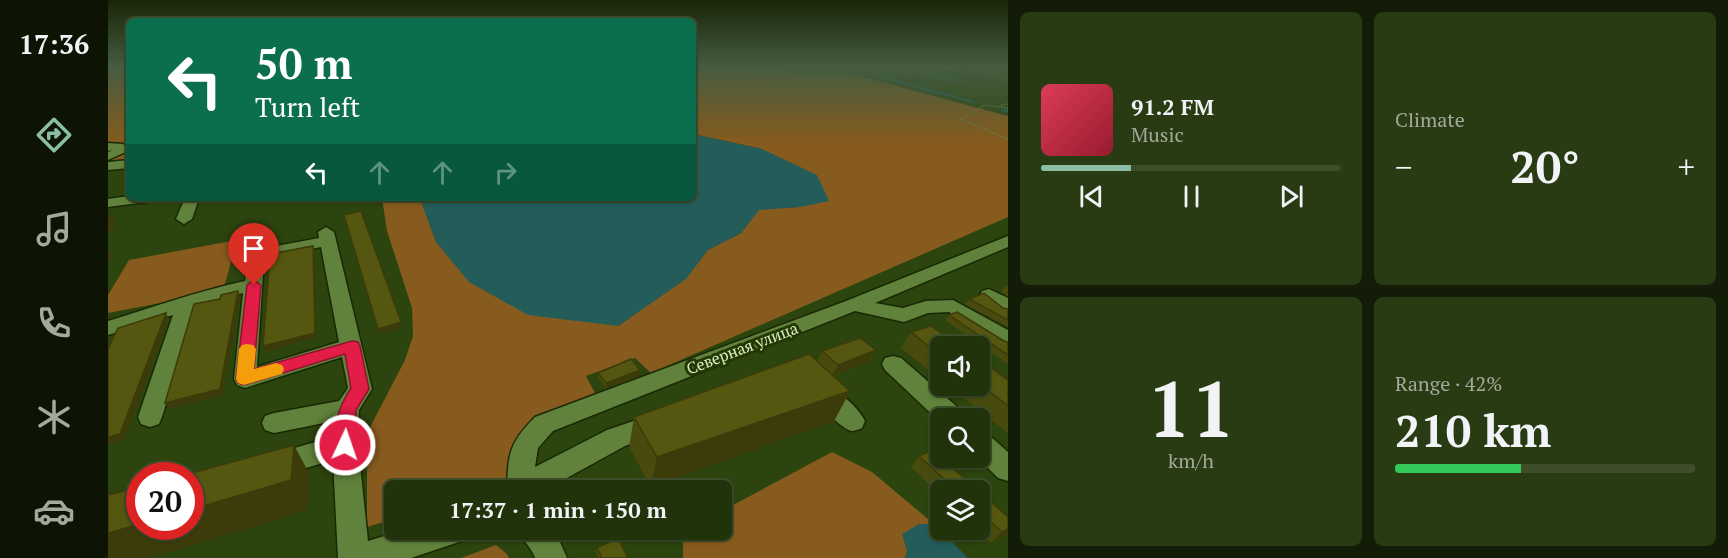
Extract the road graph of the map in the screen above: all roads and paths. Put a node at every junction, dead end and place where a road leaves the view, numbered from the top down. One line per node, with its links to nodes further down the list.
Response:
1 (1008, 104): 2 (path)
2 (999, 105): 3 (path); 4 (path)
3 (1008, 108)
4 (1008, 139)
5 (108, 147): 6 (street)
6 (108, 156)
7 (126, 164): 8 (street)
8 (108, 166)
9 (126, 188): 10 (street)
10 (108, 190)
11 (126, 201): 13 (street)
12 (191, 201): 14 (street)
13 (108, 203)
14 (184, 219)
15 (1008, 241): 18 (street, Северная улица)
16 (254, 285): 17 (street); 21 (street); 21 (street)
17 (186, 304): 19 (street); 27 (street)
18 (853, 305): 20 (street); 34 (street, Северная улица)
19 (108, 328)
20 (1008, 340)
21 (352, 346): 25 (street)
22 (893, 364): 24 (street)
23 (808, 377): 28 (street)
24 (942, 408)
25 (347, 409): 29 (street); 30 (street)
26 (681, 414): 35 (street)
27 (150, 417)
28 (853, 421)
29 (274, 423)
30 (345, 445): 33 (street); 38 (street)
31 (990, 452): 32 (street)
32 (1008, 469)
33 (257, 470)
34 (522, 480)
35 (539, 480)
36 (420, 540): 39 (street)
37 (544, 540): 40 (street)
38 (354, 558)
39 (363, 558)
40 (551, 558)

